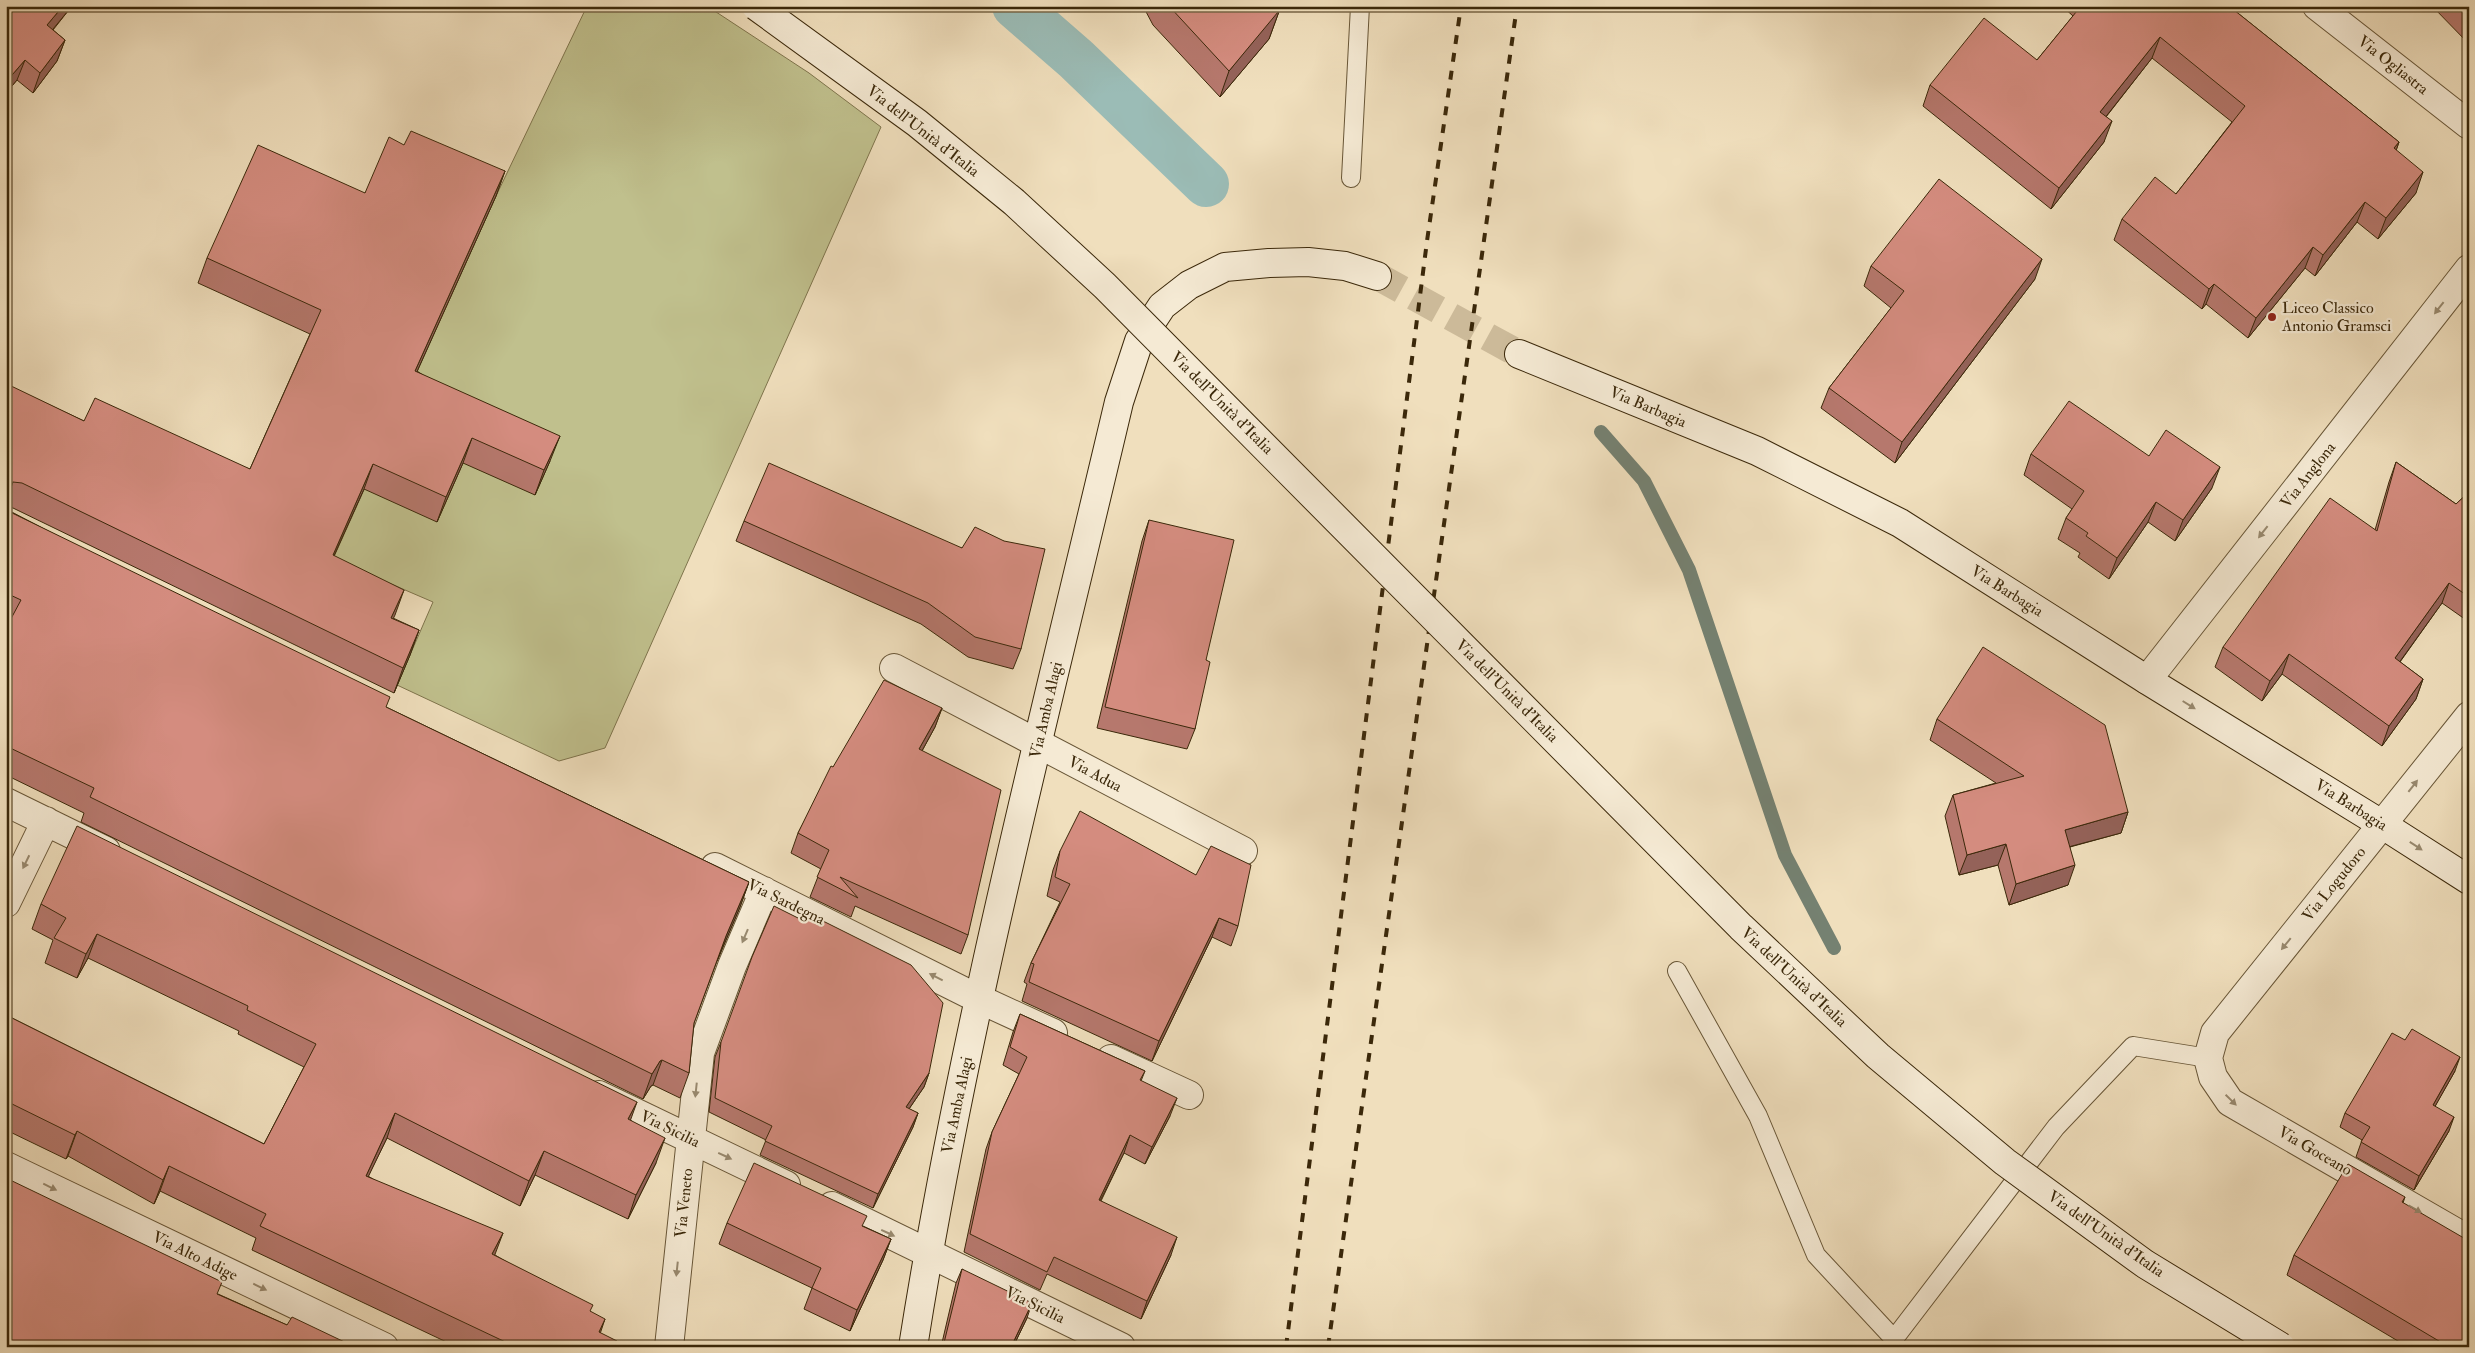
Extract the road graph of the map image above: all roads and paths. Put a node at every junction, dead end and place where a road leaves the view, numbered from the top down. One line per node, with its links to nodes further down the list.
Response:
1 (756, 6): 36 (street, Via dell'Unità d'Italia, bridge)
2 (1360, 6): 5 (lane)
3 (2317, 6): 4 (street, Via Ogliastra)
4 (2469, 125)
5 (1351, 178)
6 (2469, 269): 10 (street, Via Anglona, one-way to 10)
7 (1376, 276): 12 (street, Via Amba Alagi)
8 (1519, 354): 10 (street, Via Barbagia)
9 (894, 668): 12 (street, Via Adua)
10 (2147, 680): 15 (street, Via Barbagia, one-way to 15)
11 (2469, 716): 15 (street, Via Logudoro, one-way to 11)
12 (1039, 744): 16 (street, Via Adua); 23 (street, Via Amba Alagi)
13 (6, 802): 14 (street)
14 (46, 821): 18 (street); 21 (street, one-way to 21)
15 (2383, 825): 19 (street, Via Barbagia, one-way to 19); 24 (street, Via Logudoro, one-way to 24)
16 (1243, 851)
17 (692, 856): 20 (street, Via Sardegna)
18 (127, 861)
19 (2469, 880)
20 (764, 891): 23 (street, Via Sardegna, one-way to 20); 27 (street, Via Veneto, one-way to 27)
21 (6, 904)
22 (1677, 971): 31 (lane)
23 (979, 999): 26 (street, Via Sardegna); 30 (street, Via Amba Alagi)
24 (2208, 1058): 29 (street, Via Goceano, one-way to 29); 31 (lane)
25 (575, 1082): 27 (street, Via Sicilia)
26 (1189, 1095)
27 (690, 1140): 30 (street, Via Sicilia, one-way to 30); 33 (street, Via Veneto, one-way to 33)
28 (6, 1166): 32 (street, Via Alto Adige, one-way to 32)
29 (2469, 1240)
30 (927, 1252): 34 (street, Via Amba Alagi); 35 (street, Via Sicilia)
31 (1895, 1343)
32 (384, 1347)
33 (669, 1347)
34 (913, 1347)
35 (1121, 1347)
36 (2281, 1347)

